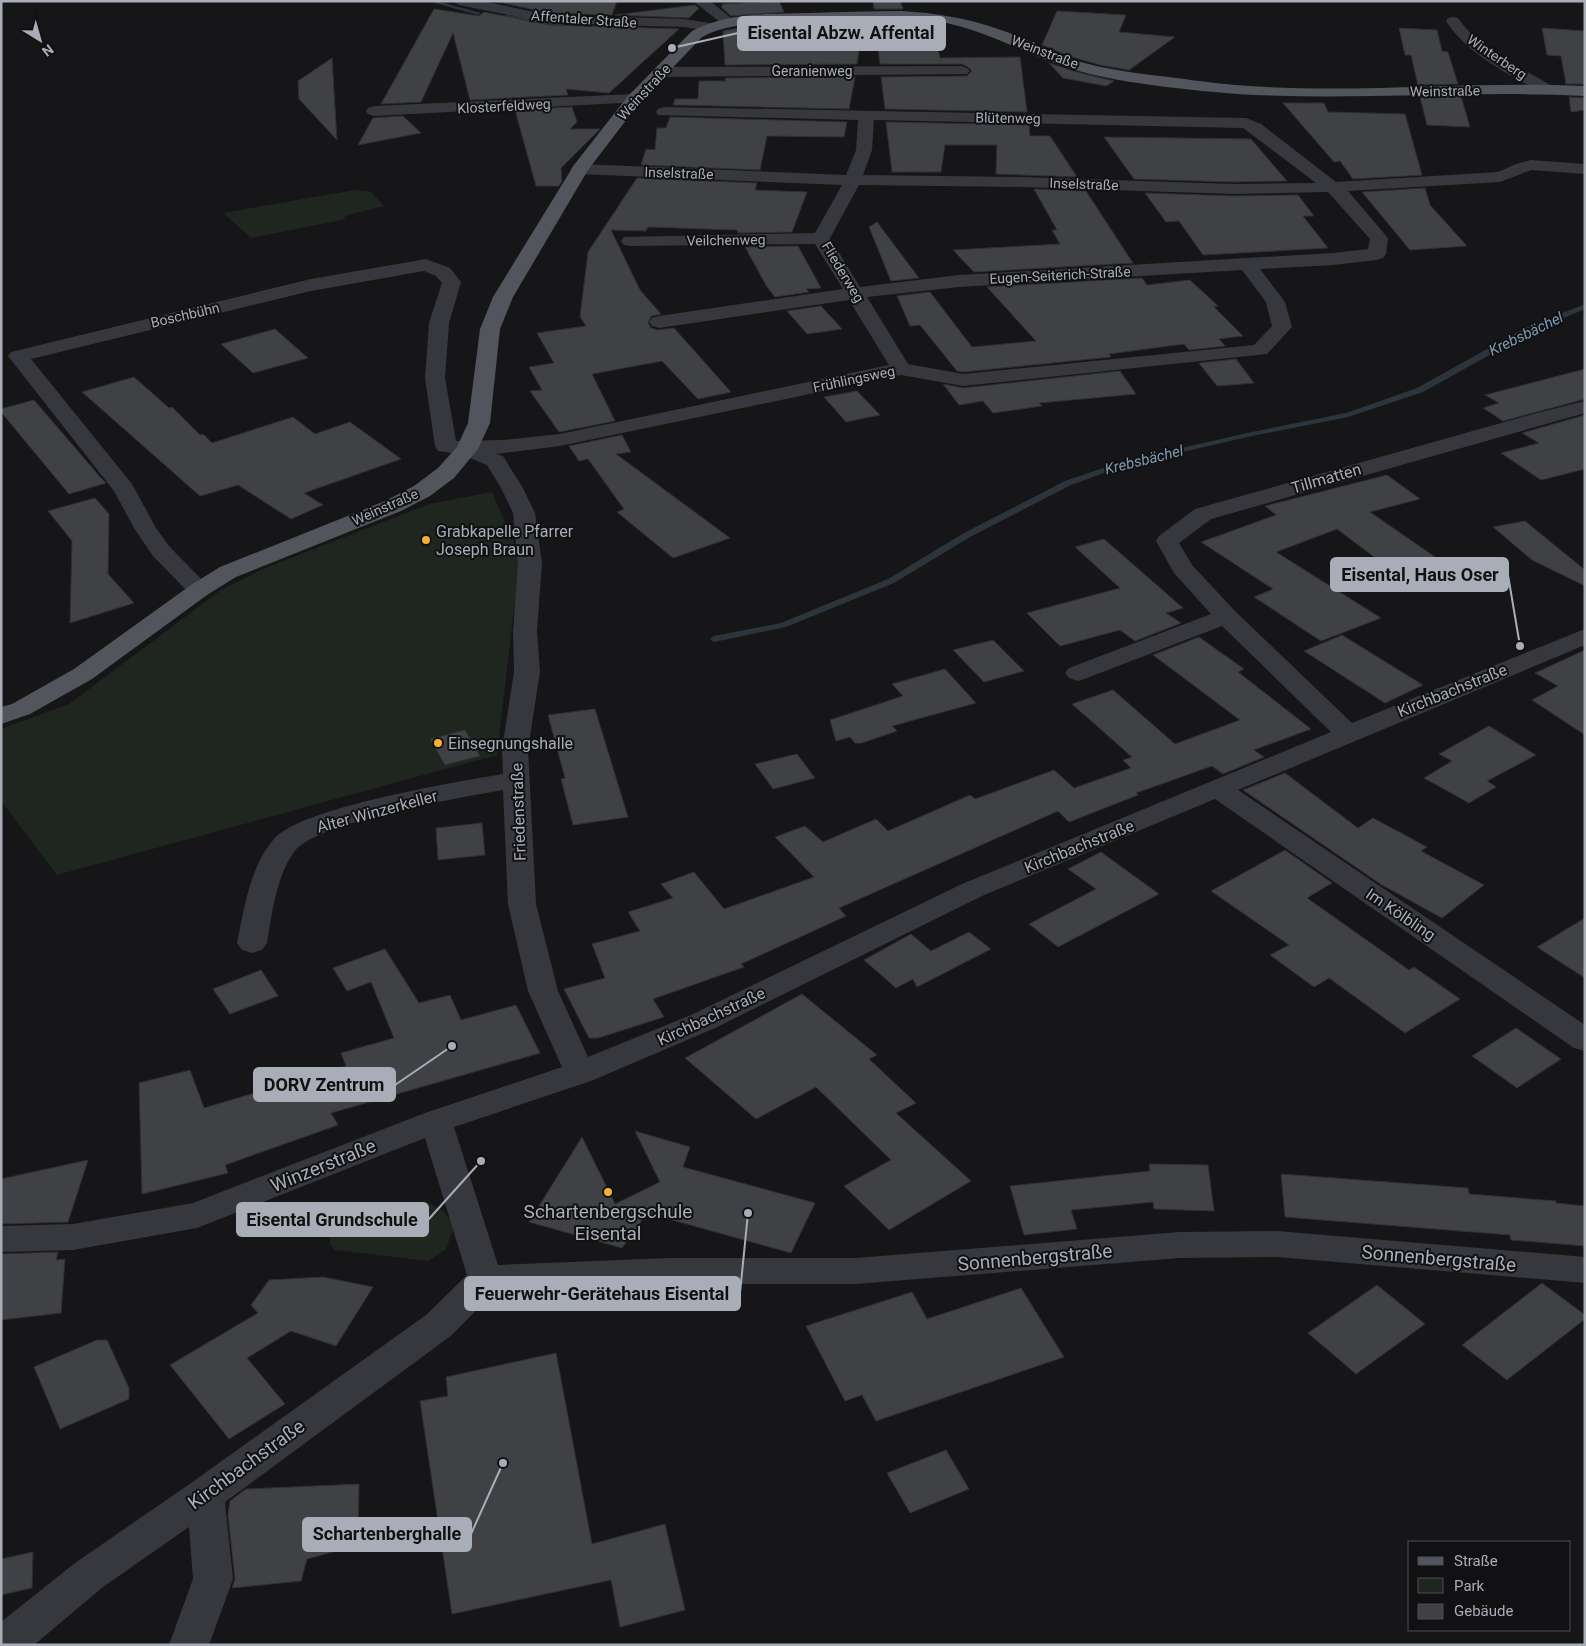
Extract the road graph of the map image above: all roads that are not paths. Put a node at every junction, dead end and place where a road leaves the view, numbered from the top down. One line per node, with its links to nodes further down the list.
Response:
1 (459, 1): 5 (street, Affentaler Straße)
2 (700, 1): 4 (street)
3 (1453, 21): 8 (street, Winterberg)
4 (729, 22): 5 (main road, Weinstraße); 8 (main road, Weinstraße)
5 (710, 27): 7 (main road, Weinstraße)
6 (962, 71): 7 (street, Geranienweg)
7 (662, 72): 10 (main road, Weinstraße)
8 (1546, 89): 9 (main road, Weinstraße)
9 (1585, 91)
10 (634, 99): 11 (street, Klosterfeldweg); 14 (main road, Weinstraße)
11 (374, 111)
12 (664, 112): 13 (street, Blütenweg)
13 (866, 115): 16 (street, Fliederweg); 17 (street, Blütenweg)
14 (580, 169): 16 (street, Inselstraße); 25 (main road, Weinstraße)
15 (1585, 169): 17 (street, Inselstraße)
16 (853, 180): 17 (street, Inselstraße); 18 (street, Fliederweg)
17 (1331, 186): 20 (street, Eugen-Seiterich-Straße)
18 (821, 238): 19 (street, Veilchenweg); 21 (street, Fliederweg)
19 (630, 241)
20 (1247, 264): 21 (street, Eugen-Seiterich-Straße); 23 (street, Frühlingsweg)
21 (855, 293): 22 (street, Eugen-Seiterich-Straße); 23 (street, Fliederweg)
22 (659, 322)
23 (902, 369): 25 (street, Frühlingsweg)
24 (1585, 408): 27 (street, Tillmatten)
25 (467, 449): 26 (main road, Weinstraße); 26 (street, Boschbühn); 32 (street, Friedenstraße)
26 (199, 590): 30 (main road, Weinstraße)
27 (1226, 616): 29 (street); 31 (street, Tillmatten)
28 (1585, 636): 31 (street, Kirchbachstraße)
29 (1078, 674)
30 (1, 716)
31 (1347, 733): 33 (street, Kirchbachstraße)
32 (517, 779): 34 (street, Alter Winzerkeller); 36 (street, Friedenstraße)
33 (1218, 788): 35 (street, Im Kölbling); 36 (street, Kirchbachstraße)
34 (252, 943)
35 (1585, 1040)
36 (580, 1073): 37 (street, Winzerstraße)
37 (436, 1121): 38 (street, Winzerstraße); 40 (street)
38 (1, 1239)
39 (1585, 1270): 40 (street, Sonnenbergstraße)
40 (485, 1279): 41 (street, Kirchbachstraße)
41 (205, 1495): 42 (street, Kirchbachstraße); 43 (street)
42 (3, 1645)
43 (189, 1645)

